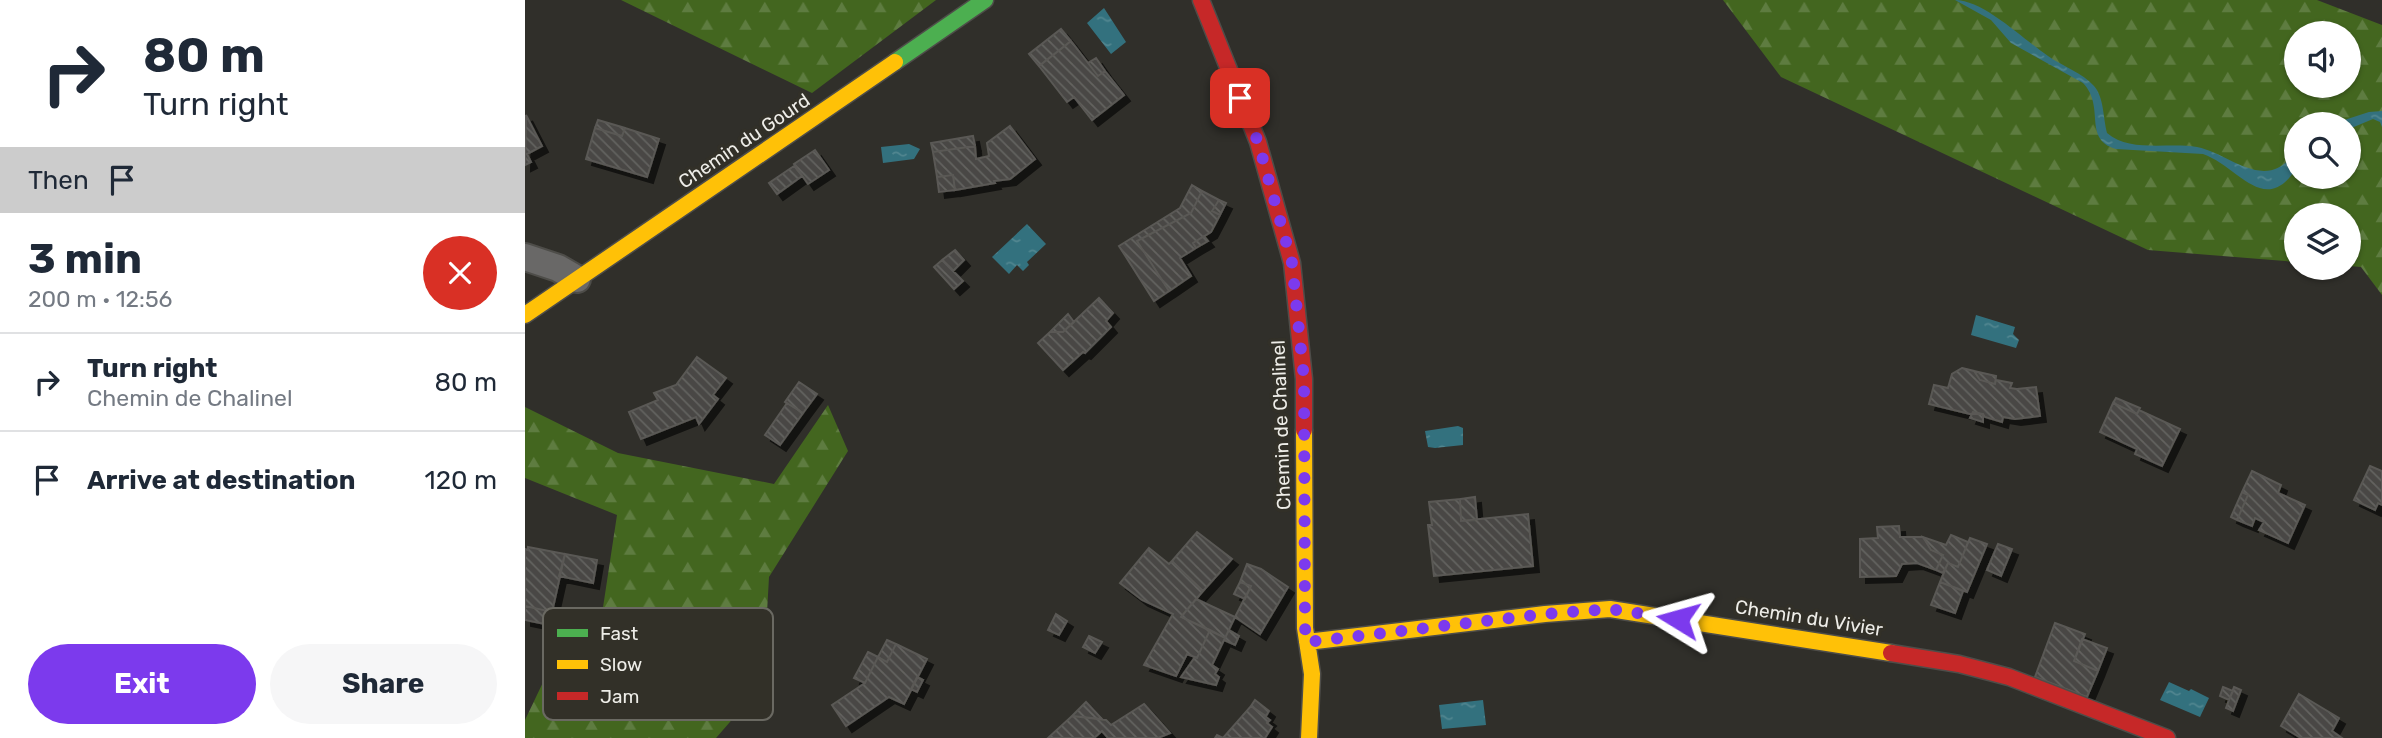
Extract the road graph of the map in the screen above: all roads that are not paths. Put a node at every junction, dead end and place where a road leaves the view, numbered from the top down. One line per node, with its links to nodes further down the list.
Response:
1 (985, 0): 4 (street, Chemin du Gourd)
2 (1201, 0): 6 (street, Chemin de Chalinel)
3 (525, 257): 4 (street)
4 (577, 279): 5 (street, Chemin du Gourd)
5 (525, 315)
6 (1307, 642): 7 (street, Chemin de Chalinel); 8 (street, Chemin du Vivier)
7 (1309, 738)
8 (2167, 738)

